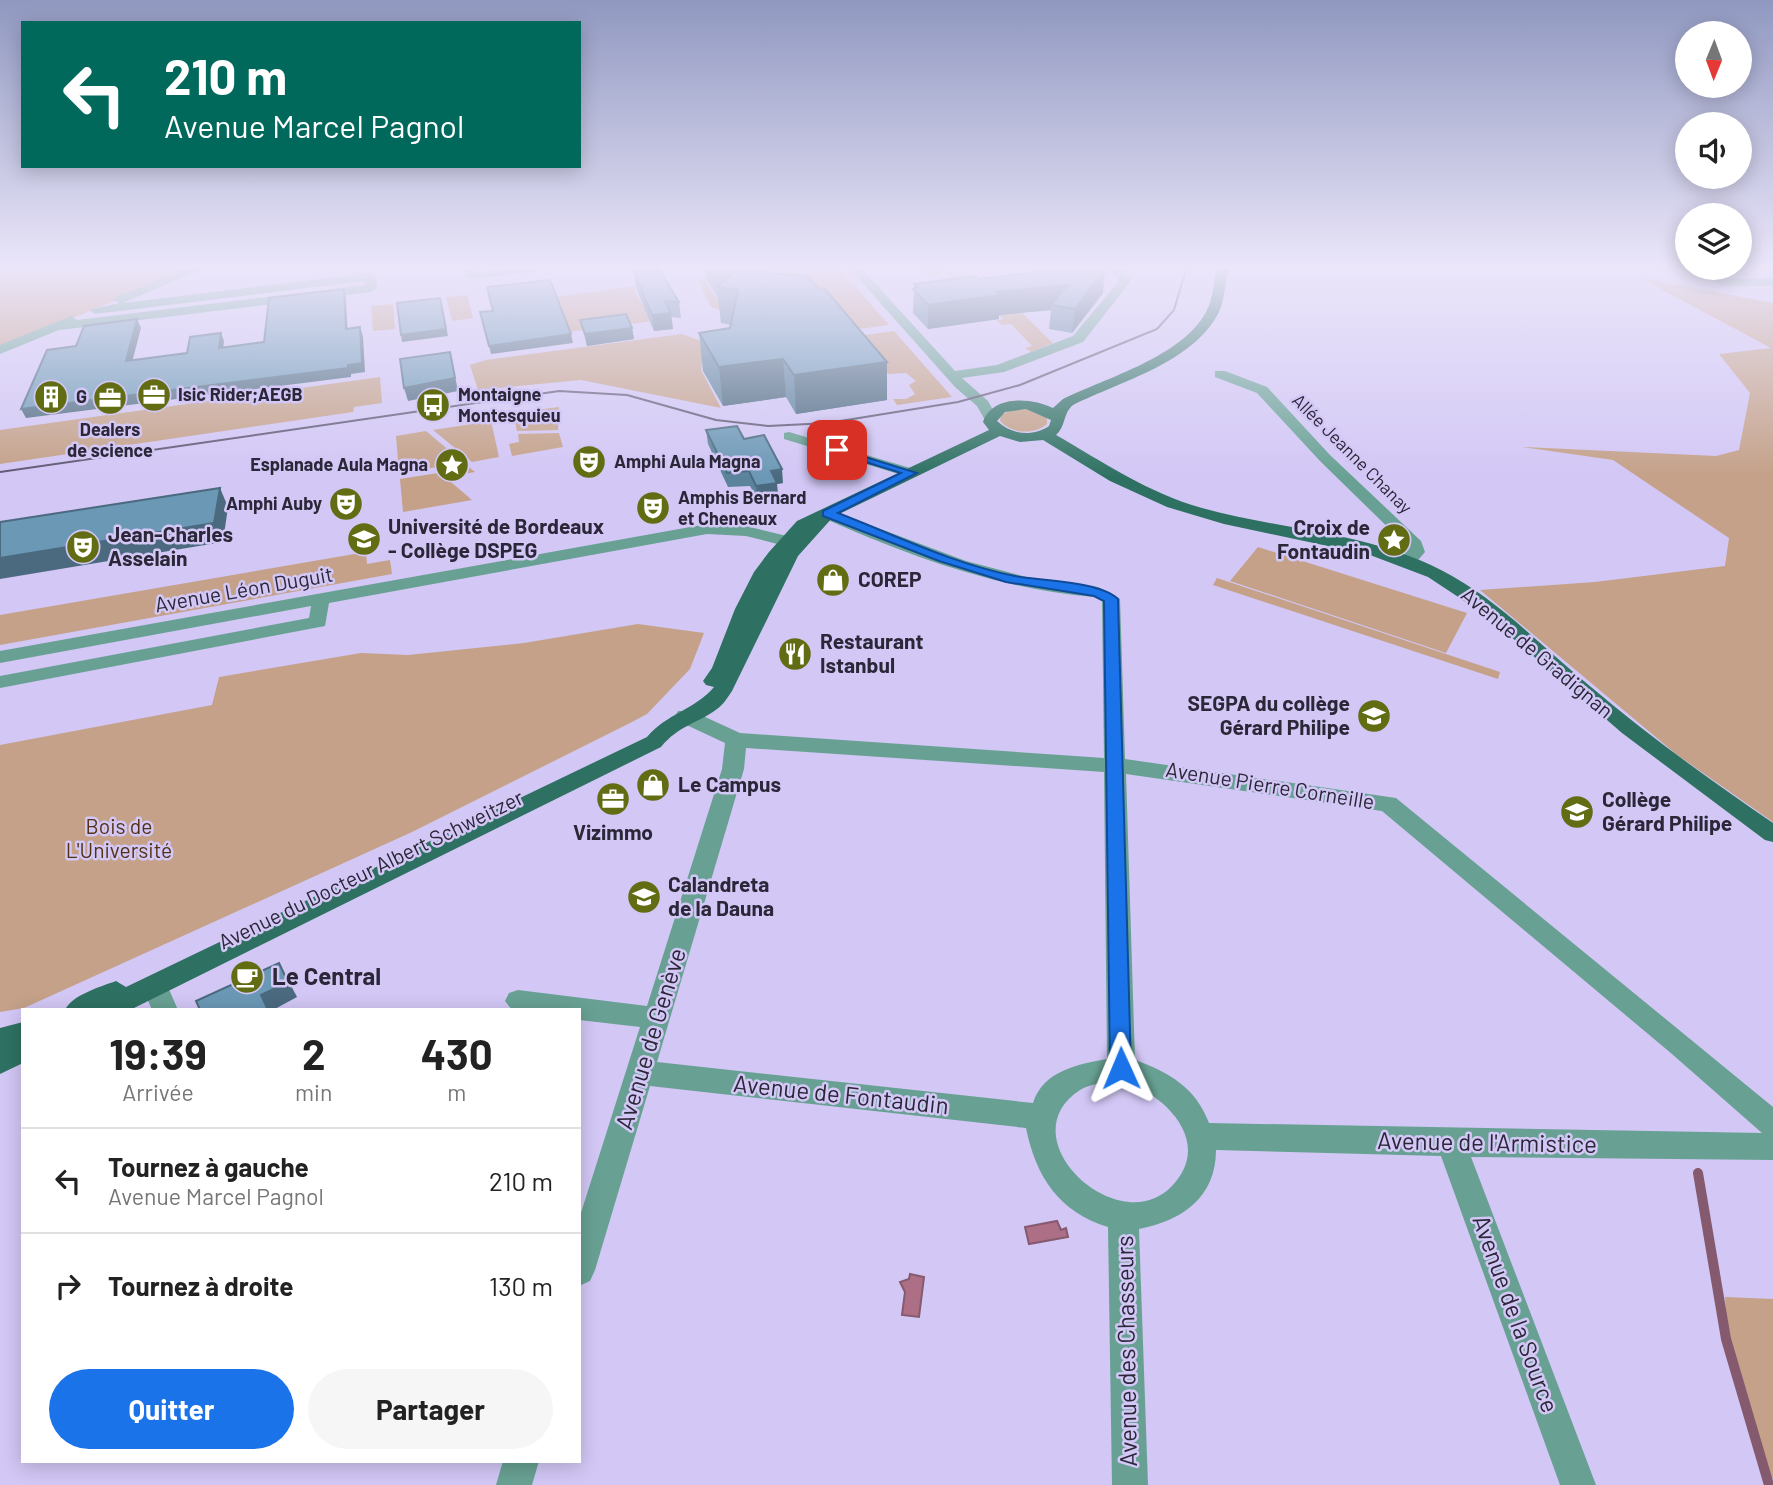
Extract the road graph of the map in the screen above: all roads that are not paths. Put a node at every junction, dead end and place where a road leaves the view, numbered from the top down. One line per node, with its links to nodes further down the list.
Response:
1 (28, 338): 6 (street)
2 (919, 338): 8 (street)
3 (1079, 338): 8 (street)
4 (1180, 338): 9 (main road)
5 (1190, 338): 11 (main road)
6 (5, 348)
7 (1220, 374): 18 (street, Allée Jeanne Chanay)
8 (953, 375): 10 (street)
9 (1025, 405): 10 (main road); 11 (main road)
10 (990, 417): 12 (main road)
11 (1057, 418): 13 (main road)
12 (999, 431): 13 (main road); 15 (main road, Avenue du Docteur Albert Schweitzer)
13 (1044, 435): 18 (main road, Avenue de Gradignan)
14 (789, 436): 15 (street)
15 (911, 473): 16 (main road, Avenue du Docteur Albert Schweitzer)
16 (827, 514): 17 (main road, Avenue du Docteur Albert Schweitzer); 22 (main road, Avenue du Docteur Albert Schweitzer); 24 (street)
17 (785, 541): 19 (street, Avenue Léon Duguit); 22 (main road, Avenue du Docteur Albert Schweitzer)
18 (1407, 562): 25 (main road, Avenue de Gradignan)
19 (321, 598): 20 (street, Avenue Léon Duguit); 21 (street)
20 (0, 657)
21 (0, 682)
22 (674, 723): 23 (street); 26 (main road, Avenue du Docteur Albert Schweitzer); 28 (main road, Avenue du Docteur Albert Schweitzer)
23 (736, 740): 24 (street, Avenue Pierre Corneille); 32 (street, Avenue de Genève)
24 (1115, 767): 37 (street); 40 (street, Avenue Pierre Corneille)
25 (1773, 834)
26 (160, 998): 29 (main road, Avenue du Docteur Albert Schweitzer)
27 (518, 1001): 30 (street)
28 (82, 1008)
29 (113, 1008)
30 (575, 1008)
31 (581, 1009): 32 (street)
32 (657, 1018): 38 (street, Avenue de Genève)
33 (21, 1034): 34 (main road)
34 (0, 1040)
35 (21, 1050): 36 (main road)
36 (0, 1062)
37 (1121, 1068): 39 (street); 41 (street)
38 (642, 1073): 39 (street, Avenue de Fontaudin); 45 (street, Avenue de Genève)
39 (1041, 1117): 44 (street)
40 (1773, 1125)
41 (1201, 1136): 42 (street, Avenue de l'Armistice); 44 (street)
42 (1451, 1143): 43 (street, Avenue de l'Armistice); 49 (street, Avenue de la Source)
43 (1773, 1147)
44 (1123, 1216): 48 (street, Avenue des Chasseurs)
45 (581, 1264)
46 (520, 1463): 47 (street)
47 (514, 1485)
48 (1130, 1485)
49 (1578, 1485)

